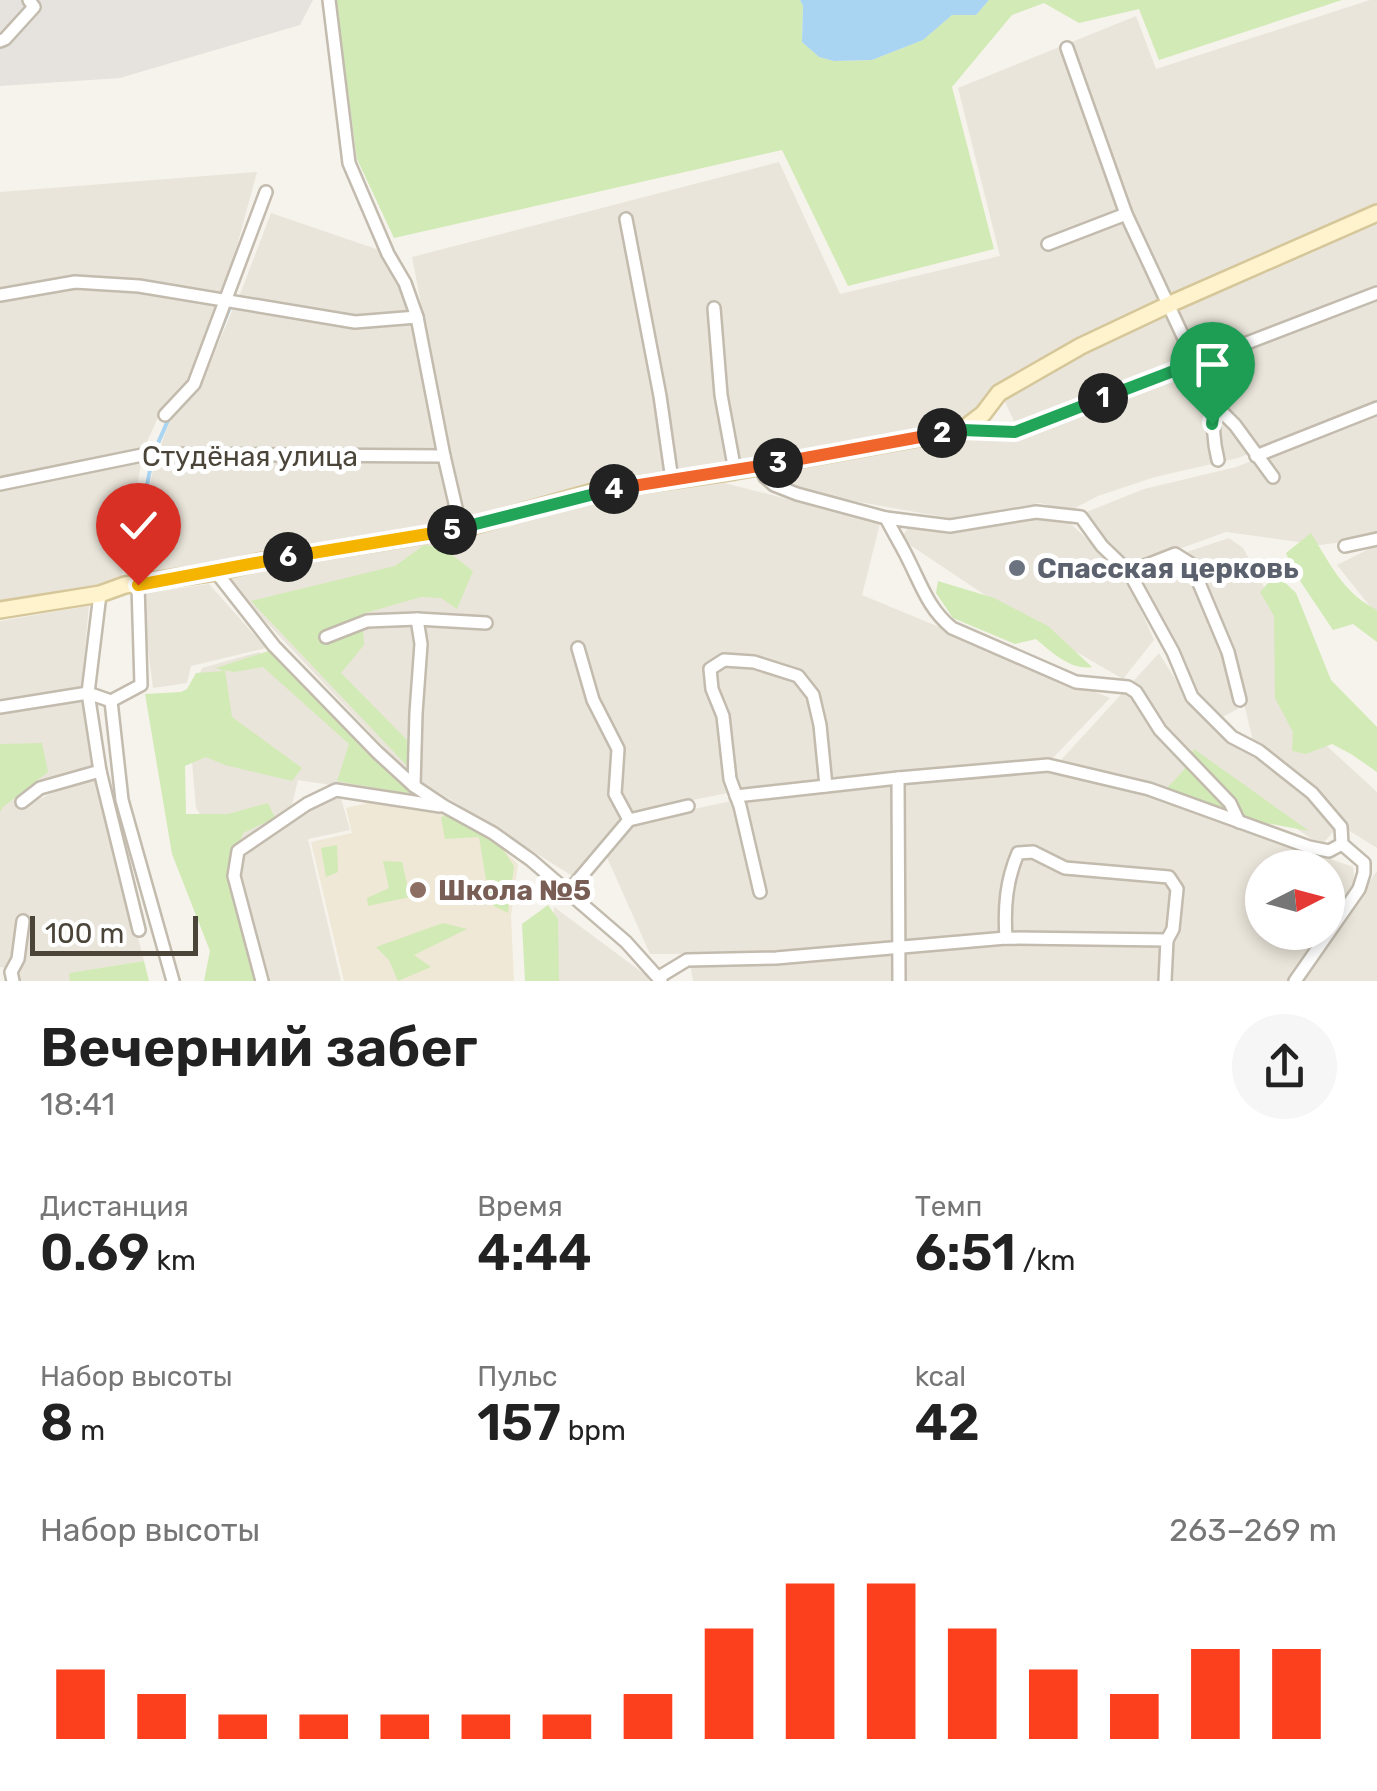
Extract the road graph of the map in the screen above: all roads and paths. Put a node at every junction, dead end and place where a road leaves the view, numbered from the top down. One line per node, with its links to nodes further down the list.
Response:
1 (29, 0): 3 (street)
2 (329, 0): 15 (street)
3 (0, 40)
4 (1067, 48): 7 (street)
5 (266, 192): 12 (street)
6 (1377, 213): 13 (street)
7 (1126, 214): 9 (street); 13 (street)
8 (626, 219): 27 (street)
9 (1048, 244)
10 (1377, 293): 16 (street)
11 (0, 295): 12 (street)
12 (227, 300): 15 (street); 19 (street)
13 (1170, 304): 16 (street); 20 (street)
14 (714, 308): 25 (street)
15 (417, 317): 21 (street)
16 (1197, 362): 17 (street); 20 (street)
17 (1215, 404): 22 (street); 23 (street)
18 (1377, 408): 22 (street)
19 (165, 415)
20 (962, 430): 24 (street)
21 (444, 456): 28 (street, Студёная улица); 30 (street)
22 (1256, 456): 26 (street)
23 (1218, 460)
24 (759, 466): 25 (street); 29 (street)
25 (735, 471): 27 (street)
26 (1273, 477)
27 (672, 480): 30 (street)
28 (0, 484)
29 (886, 518): 34 (street); 55 (street)
30 (461, 529): 33 (street)
31 (1377, 539): 32 (street)
32 (1345, 546)
33 (216, 572): 35 (street); 48 (street)
34 (1130, 572): 43 (street); 56 (street)
35 (138, 585): 36 (street); 44 (street)
36 (100, 594): 37 (street); 42 (street)
37 (0, 610)
38 (417, 619): 39 (street); 40 (street); 48 (street)
39 (486, 623)
40 (326, 637)
41 (578, 648): 54 (street)
42 (88, 693): 44 (street); 45 (street); 46 (street)
43 (1240, 700)
44 (111, 701): 67 (street)
45 (0, 707)
46 (100, 770): 51 (street); 61 (street)
47 (898, 778): 49 (street); 55 (street); 64 (street)
48 (414, 786): 52 (street)
49 (826, 786): 50 (street); 50 (street)
50 (736, 796): 59 (street)
51 (22, 802)
52 (444, 806): 58 (street); 68 (street)
53 (688, 806): 54 (street)
54 (629, 820): 58 (street)
55 (1239, 822): 56 (street)
56 (1342, 844): 57 (street)
57 (1370, 864): 71 (street)
58 (568, 892): 66 (street)
59 (760, 892)
60 (23, 921): 65 (street)
61 (139, 930)
62 (1006, 938): 63 (street); 63 (street); 64 (street)
63 (1167, 940): 70 (street)
64 (899, 946): 66 (street); 69 (street)
65 (8, 975)
66 (660, 979)
67 (173, 981)
68 (262, 981)
69 (899, 981)
70 (1165, 981)
71 (1295, 981)

